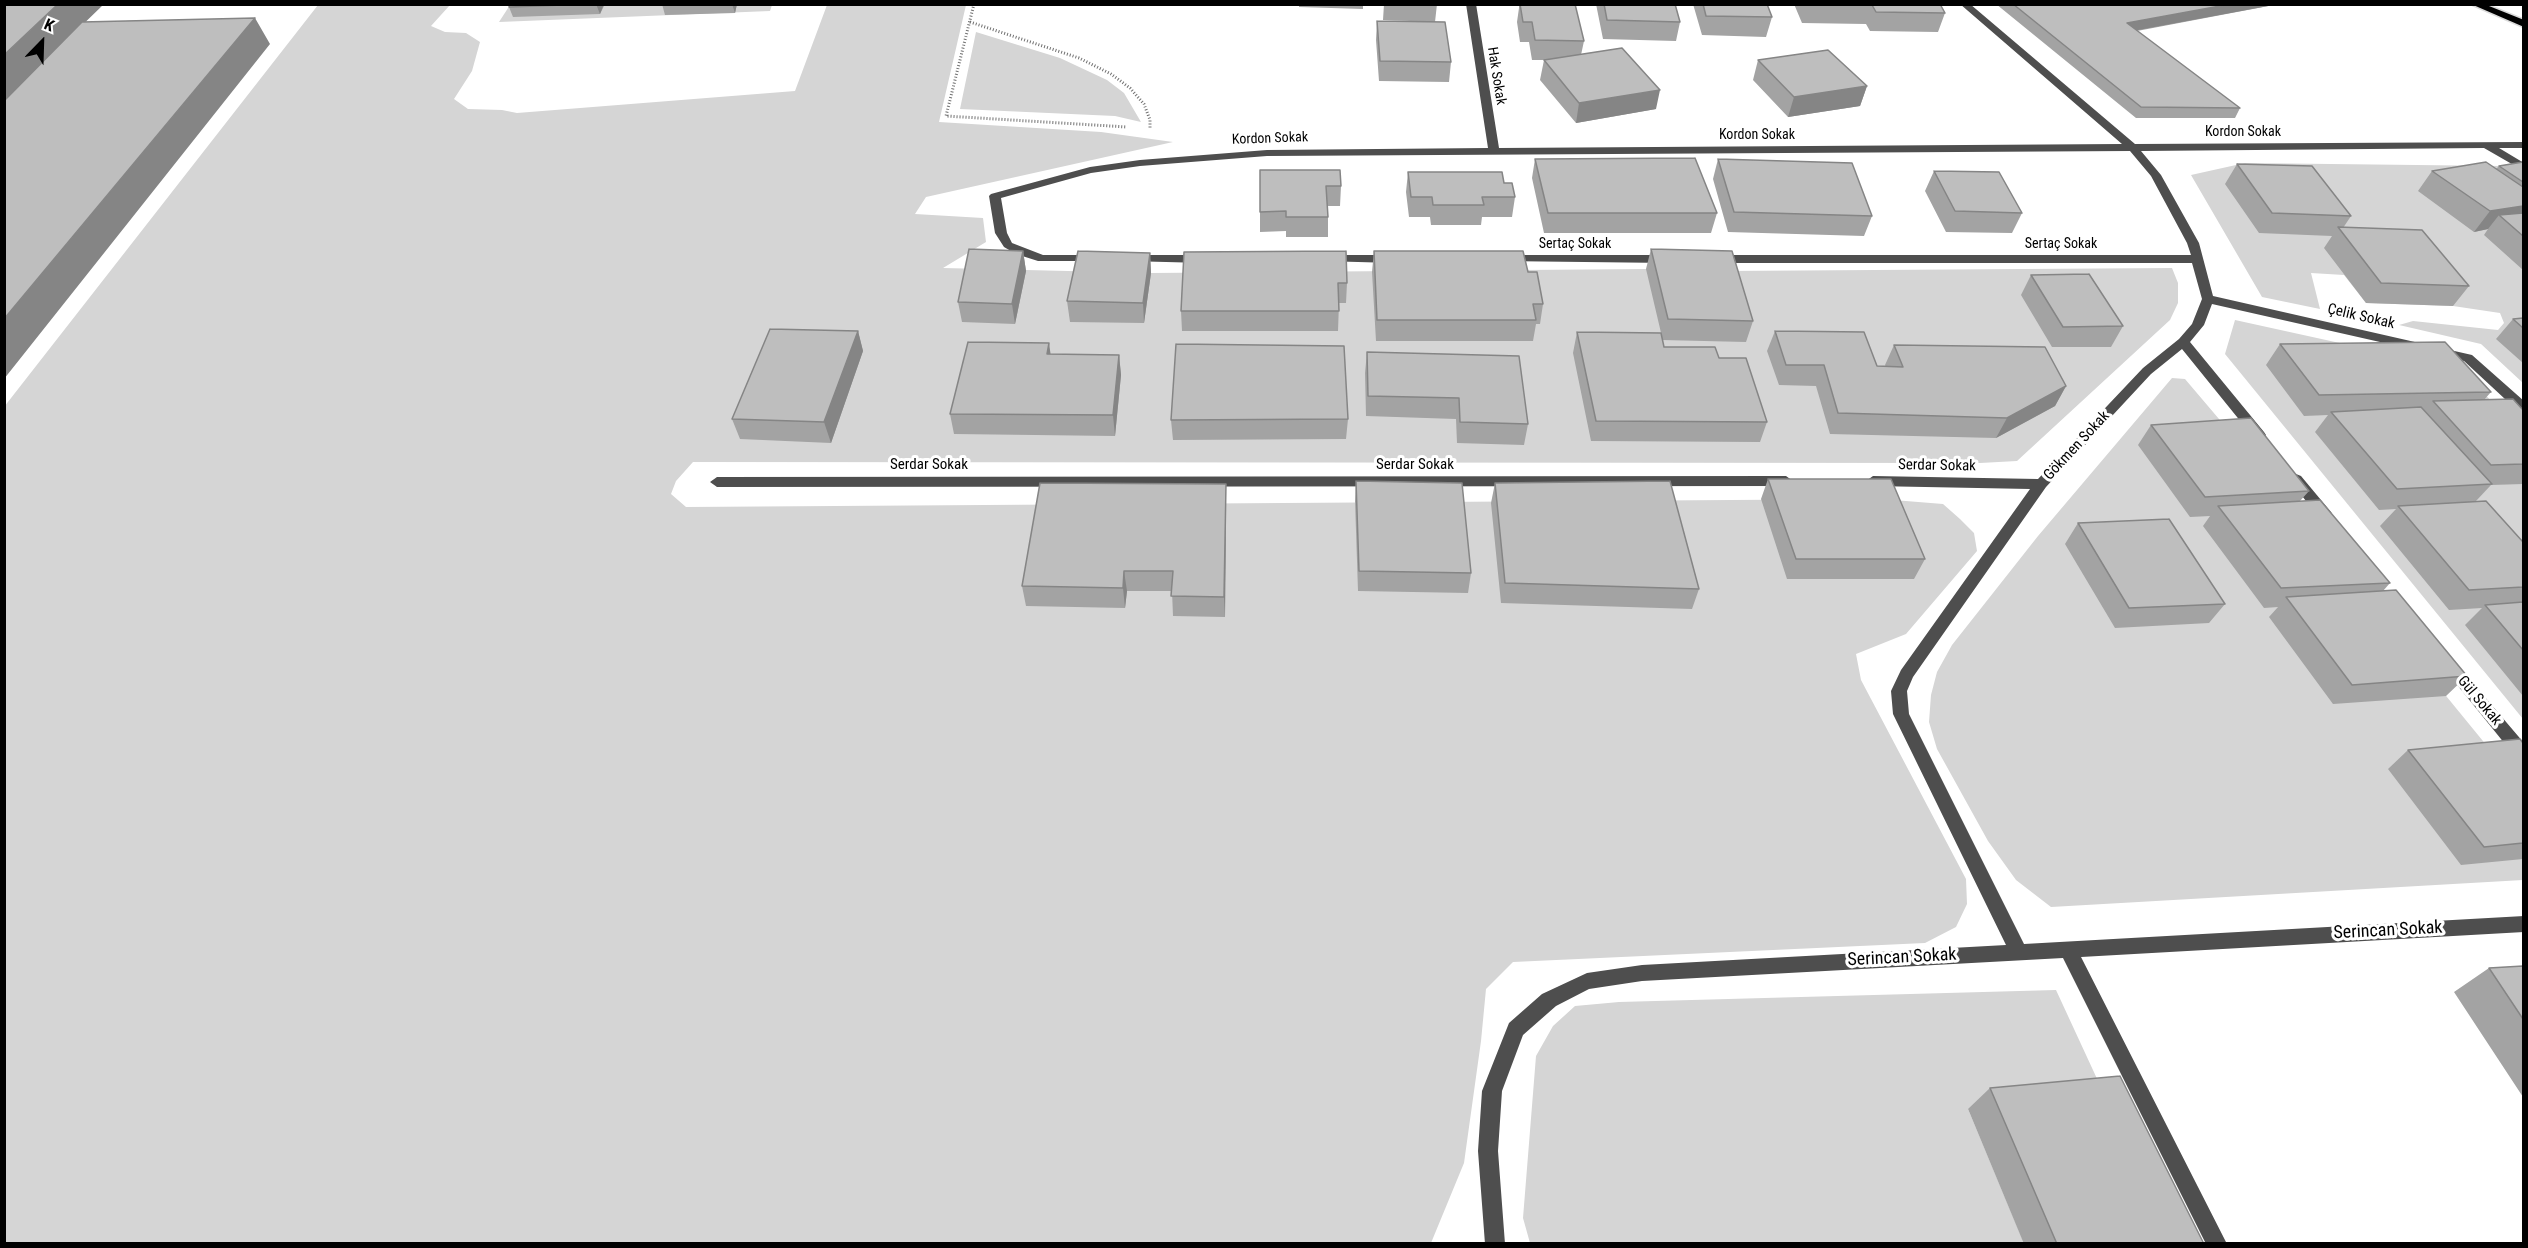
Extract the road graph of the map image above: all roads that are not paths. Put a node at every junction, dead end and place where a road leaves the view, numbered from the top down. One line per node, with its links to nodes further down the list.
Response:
1 (1471, 4): 8 (street, Hak Sokak)
2 (1964, 4): 7 (street)
3 (2475, 4): 4 (main road)
4 (2523, 24)
5 (2486, 145): 6 (street, Kordon Sokak); 7 (street, Kordon Sokak); 9 (street)
6 (2523, 145)
7 (2133, 148): 8 (street, Kordon Sokak); 14 (street)
8 (1494, 152): 10 (street, Kordon Sokak)
9 (2523, 168)
10 (1220, 259)
11 (1316, 259): 12 (street)
12 (1411, 259)
13 (1494, 259): 14 (street, Sertaç Sokak)
14 (2197, 259): 15 (street)
15 (2208, 299): 16 (street, Gökmen Sokak); 17 (street, Çelik Sokak)
16 (2183, 342): 18 (street); 23 (street, Gökmen Sokak)
17 (2523, 409)
18 (2266, 443)
19 (2289, 471): 24 (street)
20 (1799, 481): 22 (street, Serdar Sokak)
21 (1858, 481): 23 (street, Serdar Sokak)
22 (717, 482)
23 (2041, 484): 29 (street, Gökmen Sokak)
24 (2334, 526)
25 (2440, 654): 26 (street, Gül Sokak)
26 (2523, 755)
27 (2523, 924): 28 (street, Serincan Sokak)
28 (2068, 949): 29 (street, Serincan Sokak); 31 (street)
29 (2019, 952): 30 (street, Serincan Sokak)
30 (1495, 1244)
31 (2217, 1244)

